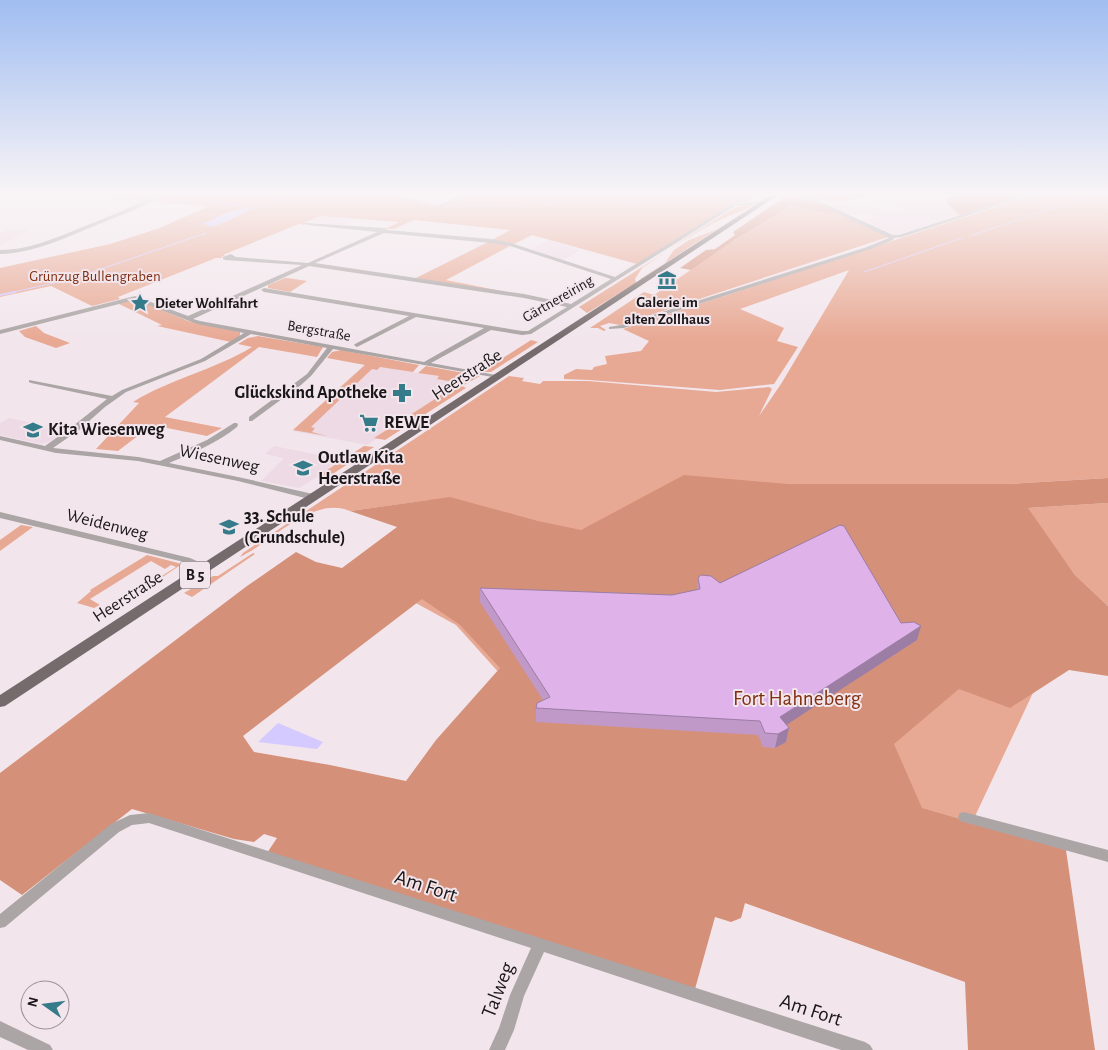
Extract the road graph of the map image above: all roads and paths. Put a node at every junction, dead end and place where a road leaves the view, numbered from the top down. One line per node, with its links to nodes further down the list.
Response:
1 (47, 242): 7 (street)
2 (359, 242): 9 (street)
3 (485, 242): 10 (street)
4 (675, 242): 10 (street, Gärtnereiring)
5 (703, 242): 22 (main road, Heerstraße / B 5)
6 (884, 242): 16 (street)
7 (0, 252)
8 (234, 258): 9 (street)
9 (310, 264): 12 (street); 14 (street)
10 (616, 279): 12 (street, Gärtnereiring)
11 (264, 290): 13 (street, Gärtnereiring)
12 (573, 306): 15 (street, Gärtnereiring)
13 (414, 315): 15 (street, Gärtnereiring); 19 (street)
14 (187, 319): 17 (street, Bergstraße); 18 (street, Bergstraße)
15 (490, 328): 21 (street)
16 (611, 328)
17 (0, 332)
18 (251, 332): 20 (street, Bergstraße); 24 (street)
19 (357, 345)
20 (331, 347): 21 (street, Bergstraße); 25 (street)
21 (425, 364): 22 (street, Bergstraße)
22 (496, 377): 30 (main road, Heerstraße / B 5)
23 (31, 381): 24 (street)
24 (113, 398): 28 (street)
25 (252, 419)
26 (234, 425): 29 (street)
27 (0, 438): 28 (street, Wiesenweg)
28 (48, 448): 29 (street, Wiesenweg)
29 (162, 463): 30 (street, Wiesenweg)
30 (313, 497): 32 (main road, Heerstraße / B 5)
31 (0, 515): 32 (street, Weidenweg)
32 (205, 568): 33 (main road, Heerstraße / B 5)
33 (0, 702)
34 (964, 817): 35 (street)
35 (1108, 856)
36 (0, 922): 37 (street, Am Fort)
37 (540, 945): 40 (street, Talweg); 41 (street, Am Fort)
38 (0, 1029): 39 (street)
39 (44, 1050)
40 (497, 1050)
41 (865, 1050)

